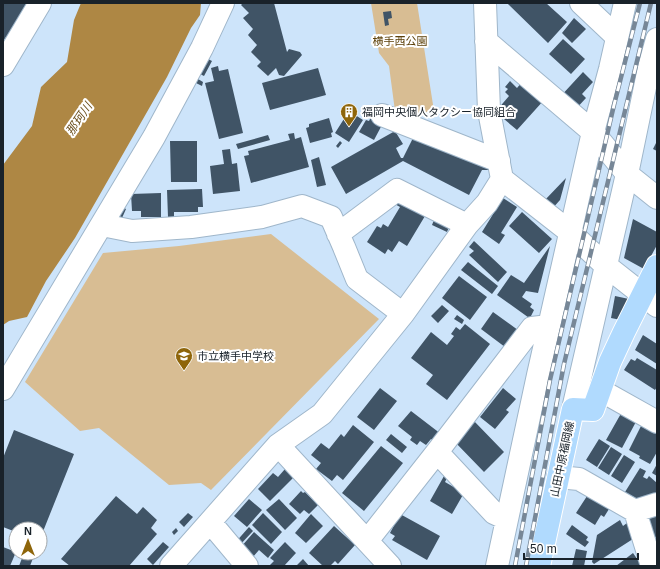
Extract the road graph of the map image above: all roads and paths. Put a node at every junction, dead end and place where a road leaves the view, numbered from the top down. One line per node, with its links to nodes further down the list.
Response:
1 (40, 3): 9 (street)
2 (223, 3): 16 (street)
3 (485, 3): 8 (street)
4 (581, 3): 6 (street)
5 (625, 3): 6 (street)
6 (617, 37): 12 (street)
7 (657, 39): 10 (street)
8 (486, 41): 12 (street); 13 (street)
9 (3, 65)
10 (653, 72): 14 (street)
11 (382, 115): 13 (street)
12 (593, 132): 14 (street); 18 (street)
13 (500, 170): 17 (street); 18 (street)
14 (627, 174): 15 (street); 20 (street)
15 (657, 198)
16 (102, 225): 19 (street); 25 (street)
17 (467, 225): 19 (street); 23 (street)
18 (570, 232): 20 (street); 24 (street)
19 (338, 234): 23 (street)
20 (605, 265): 22 (street); 27 (street)
21 (657, 266): 22 (main road, 山田中原福岡線)
22 (650, 300): 26 (main road, 山田中原福岡線)
23 (403, 314): 29 (street)
24 (549, 326): 30 (street); 34 (street)
25 (3, 389)
26 (600, 390): 27 (main road, 山田中原福岡線); 28 (street)
27 (573, 409): 31 (main road, 山田中原福岡線)
28 (657, 422)
29 (278, 445): 35 (street); 36 (street)
30 (437, 452): 34 (street); 36 (street)
31 (558, 477): 33 (street); 41 (main road, 山田中原福岡線)
32 (657, 504): 33 (street)
33 (635, 511): 42 (street)
34 (507, 519): 40 (street)
35 (210, 522): 37 (street); 38 (street)
36 (367, 541): 39 (street)
37 (171, 566)
38 (247, 566)
39 (390, 566)
40 (497, 566)
41 (539, 566)
42 (652, 566)

